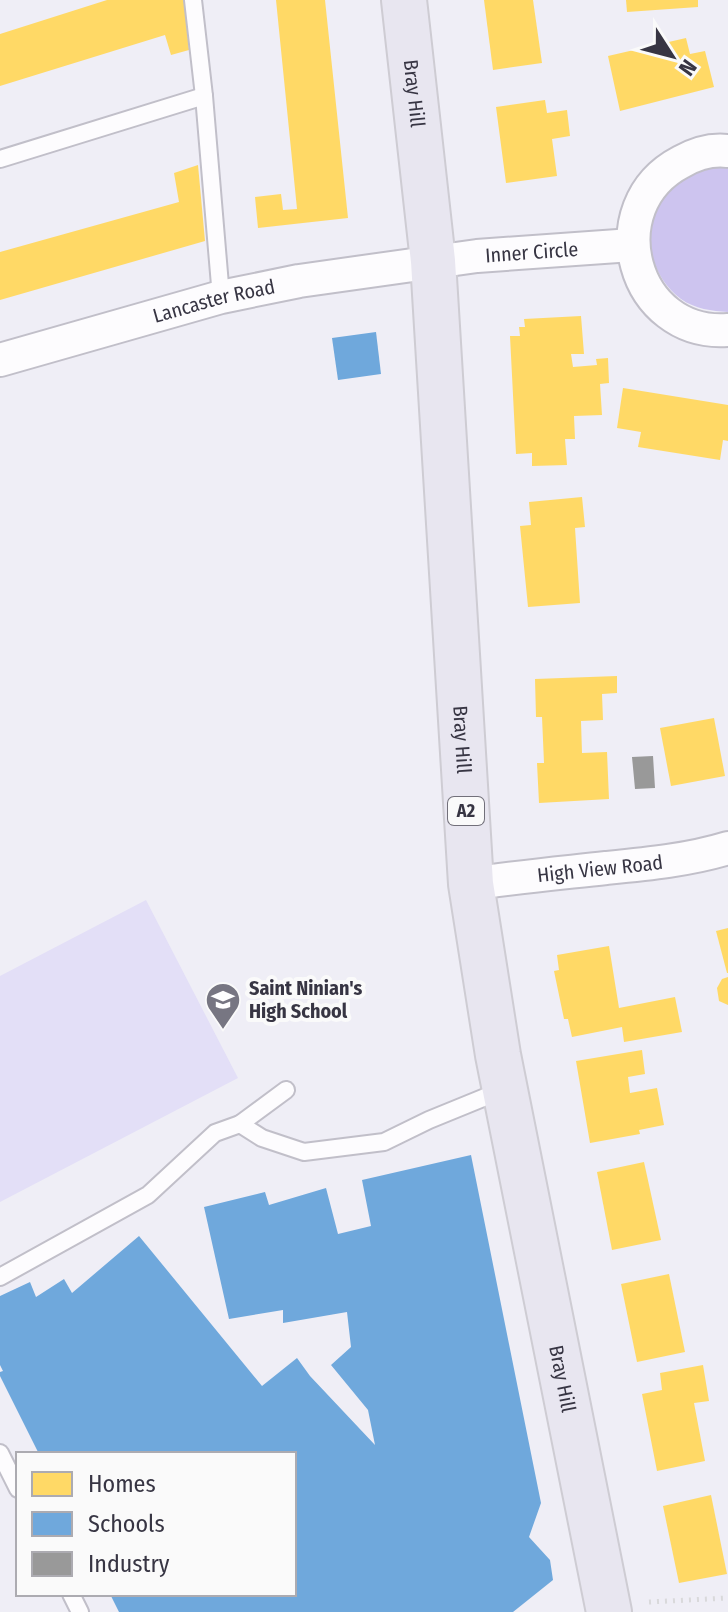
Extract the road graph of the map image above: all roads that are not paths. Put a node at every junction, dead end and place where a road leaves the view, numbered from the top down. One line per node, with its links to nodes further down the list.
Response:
1 (193, 0): 3 (lane)
2 (404, 0): 7 (highway, Bray Hill / A2)
3 (204, 96): 5 (lane); 8 (lane)
4 (728, 151): 6 (street)
5 (0, 159)
6 (632, 245): 7 (street, Inner Circle); 9 (street)
7 (433, 261): 8 (street, Lancaster Road); 12 (highway, Bray Hill / A2)
8 (221, 297): 10 (street, Lancaster Road)
9 (728, 330)
10 (0, 360)
11 (728, 848): 12 (street, High View Road)
12 (471, 884): 13 (highway, Bray Hill / A2)
13 (505, 1089): 15 (lane); 19 (highway, Bray Hill / A2)
14 (286, 1090): 15 (lane)
15 (240, 1124): 16 (lane)
16 (0, 1277)
17 (0, 1453): 18 (lane)
18 (16, 1485)
19 (625, 1607)

